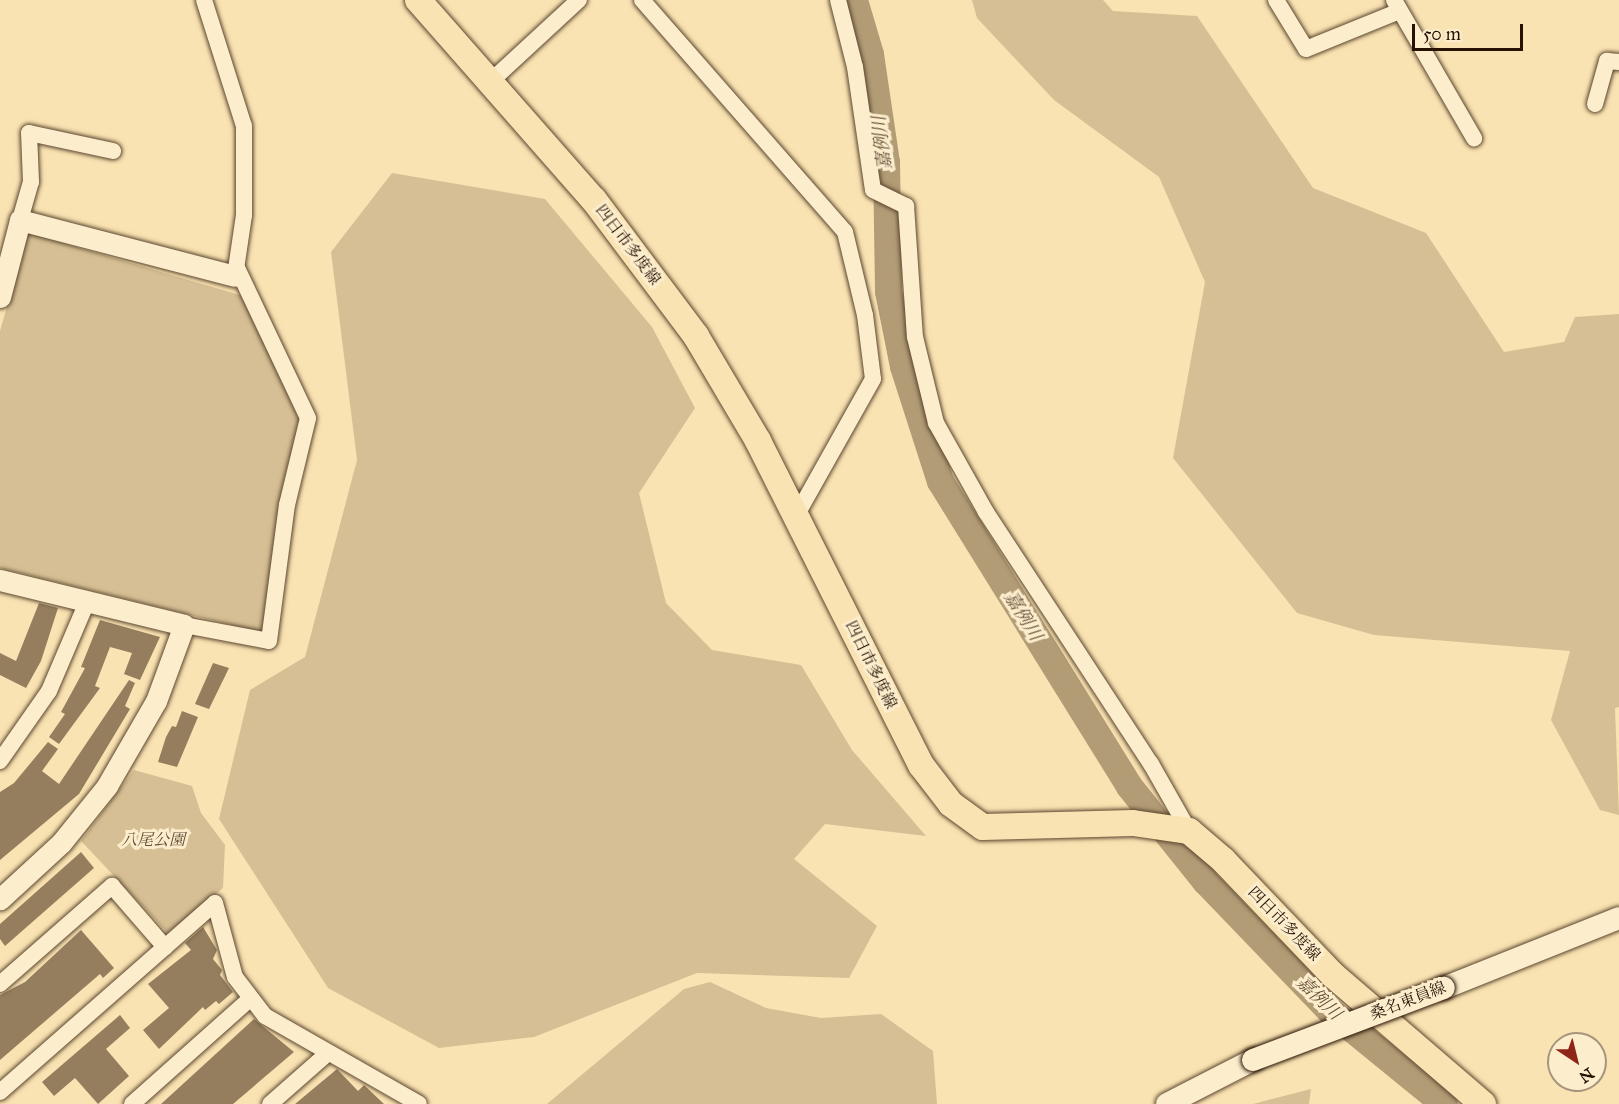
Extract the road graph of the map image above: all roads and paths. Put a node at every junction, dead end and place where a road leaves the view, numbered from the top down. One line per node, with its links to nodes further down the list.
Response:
1 (204, 0): 14 (street)
2 (418, 0): 9 (main road, 四日市多度線)
3 (579, 0): 9 (street)
4 (642, 0): 16 (street)
5 (837, 0): 21 (street)
6 (1276, 0): 7 (street)
7 (1396, 6): 11 (street)
8 (1619, 62): 10 (street)
9 (490, 82): 16 (main road, 四日市多度線)
10 (1595, 104)
11 (1474, 138)
12 (113, 151): 13 (street)
13 (20, 220): 14 (street); 15 (street)
14 (236, 272): 19 (street)
15 (0, 297)
16 (796, 516): 21 (main road, 四日市多度線)
17 (0, 580): 18 (street)
18 (87, 602): 19 (street); 20 (street)
19 (184, 625): 22 (street)
20 (0, 761)
21 (1189, 831): 33 (main road, 四日市多度線)
22 (0, 899)
23 (1619, 918): 32 (main road, 桑名東員線, bridge)
24 (165, 947): 25 (street); 26 (street); 28 (street)
25 (0, 984)
26 (250, 999): 27 (street); 29 (street)
27 (327, 1053): 30 (street); 31 (street)
28 (0, 1092)
29 (132, 1104)
30 (270, 1104)
31 (418, 1104)
32 (1167, 1104)
33 (1483, 1104)

